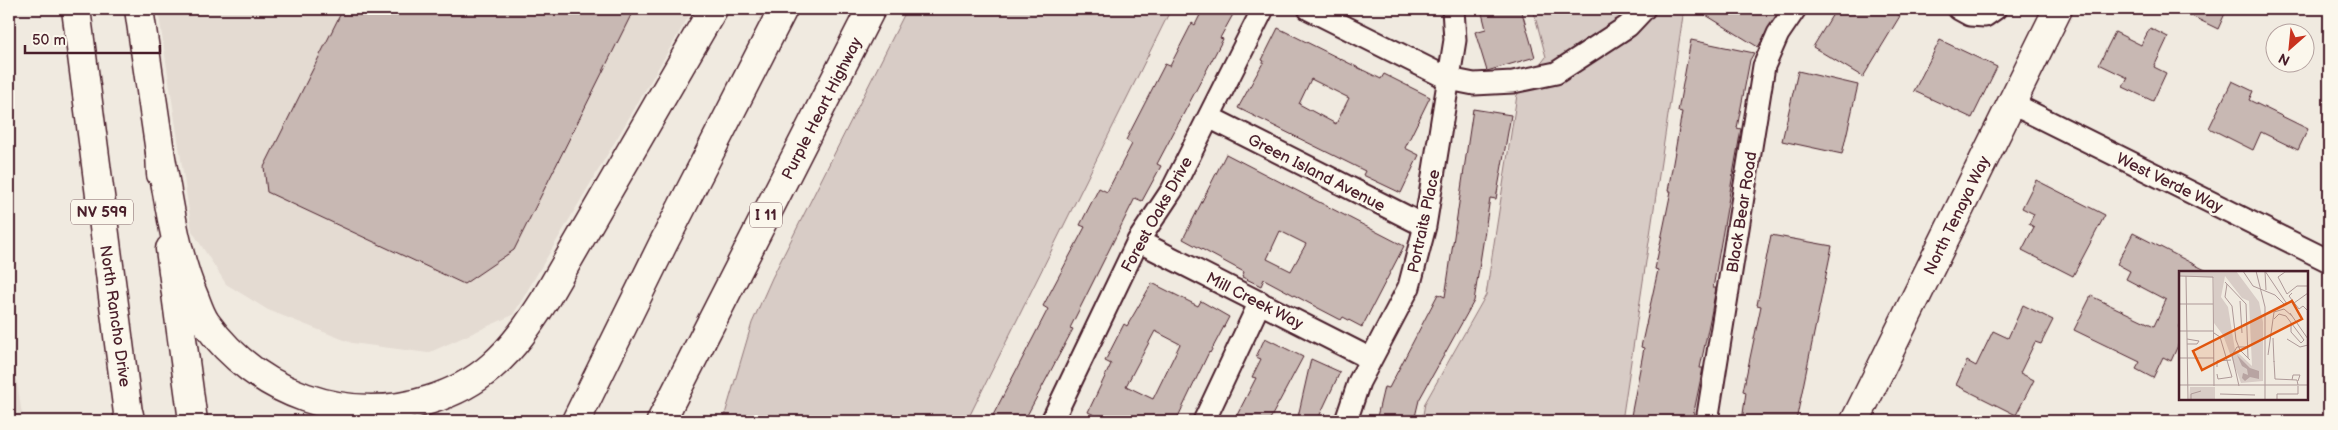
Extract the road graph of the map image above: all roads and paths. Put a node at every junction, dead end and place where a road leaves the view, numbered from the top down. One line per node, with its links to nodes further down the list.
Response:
1 (76, 9): 23 (main road, North Rancho Drive / NV 599)
2 (139, 9): 17 (main road)
3 (713, 9): 17 (main road)
4 (783, 9): 25 (main road)
5 (871, 9): 26 (main road, Purple Heart Highway / I 11)
6 (1263, 9): 16 (street, Forest Oaks Drive)
7 (1309, 9): 14 (street)
8 (1452, 9): 14 (street, Portraits Place)
9 (1644, 9): 14 (street)
10 (1795, 9): 30 (street, Black Bear Road)
11 (1959, 9): 13 (street)
12 (2058, 9): 15 (main road, North Tenaya Way)
13 (1990, 12)
14 (1448, 79): 18 (street, Portraits Place)
15 (2011, 103): 20 (street, West Verde Way); 31 (main road, North Tenaya Way)
16 (1209, 118): 18 (street, Green Island Avenue); 19 (street, Forest Oaks Drive)
17 (160, 152): 24 (main road)
18 (1425, 226): 22 (street, Portraits Place)
19 (1138, 241): 21 (street, Mill Creek Way); 27 (street, Forest Oaks Drive)
20 (2329, 261)
21 (1260, 302): 22 (street, Mill Creek Way); 28 (street)
22 (1371, 359): 29 (street, Portraits Place)
23 (129, 419)
24 (193, 421)
25 (576, 421)
26 (661, 421)
27 (1052, 421)
28 (1204, 421)
29 (1346, 421)
30 (1707, 421)
31 (1855, 421)

